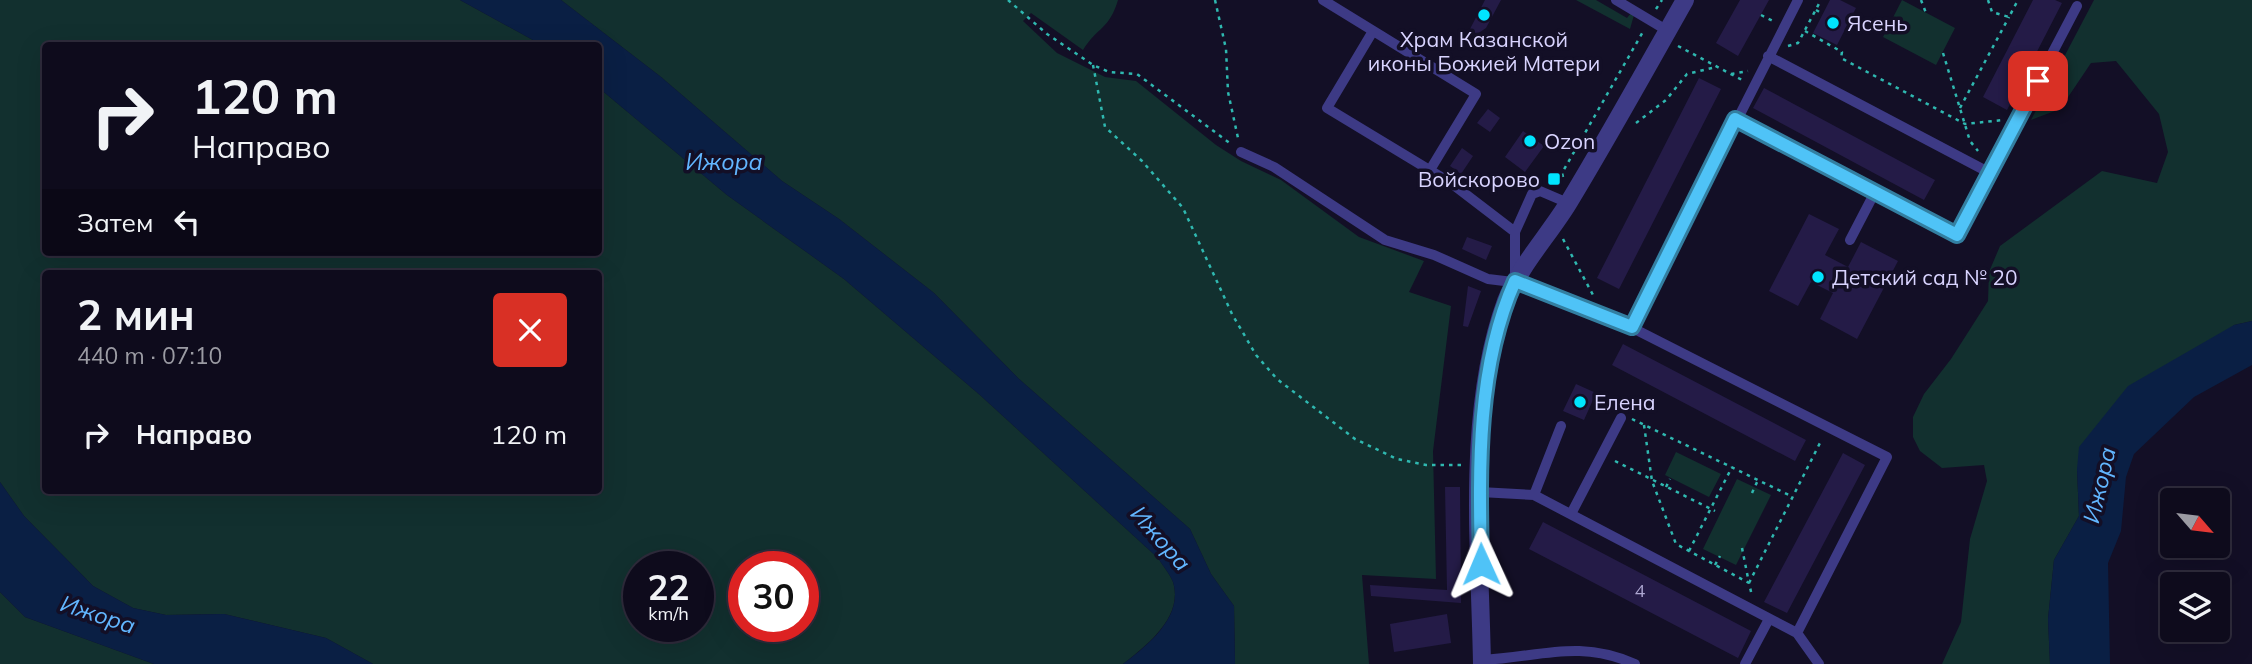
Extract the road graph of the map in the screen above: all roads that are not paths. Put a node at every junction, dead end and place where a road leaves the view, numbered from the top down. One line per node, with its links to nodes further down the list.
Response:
1 (1323, 0): 6 (lane)
2 (1616, 0): 7 (lane)
3 (1685, 0): 7 (street)
4 (1797, 0): 8 (lane)
5 (2077, 6): 12 (lane)
6 (1373, 31): 11 (lane); 11 (lane)
7 (1665, 35): 14 (street)
8 (1769, 54): 9 (lane); 12 (lane)
9 (1735, 119): 13 (lane); 18 (lane)
10 (1241, 152): 17 (lane)
11 (1430, 170): 15 (lane)
12 (1991, 171): 13 (lane)
13 (1875, 192): 16 (lane)
14 (1568, 203): 15 (lane); 17 (street)
15 (1514, 232): 17 (lane)
16 (1850, 240)
17 (1515, 281): 18 (lane); 21 (street)
18 (1632, 327): 25 (lane)
19 (1621, 418): 23 (lane)
20 (1561, 426): 22 (lane)
21 (1480, 492): 22 (lane); 26 (street)
22 (1534, 495): 23 (lane)
23 (1571, 514): 24 (lane)
24 (1769, 619): 25 (lane); 28 (lane)
25 (1797, 633): 29 (lane)
26 (1482, 662): 27 (lane)
27 (1635, 664)
28 (1745, 664)
29 (1819, 664)

